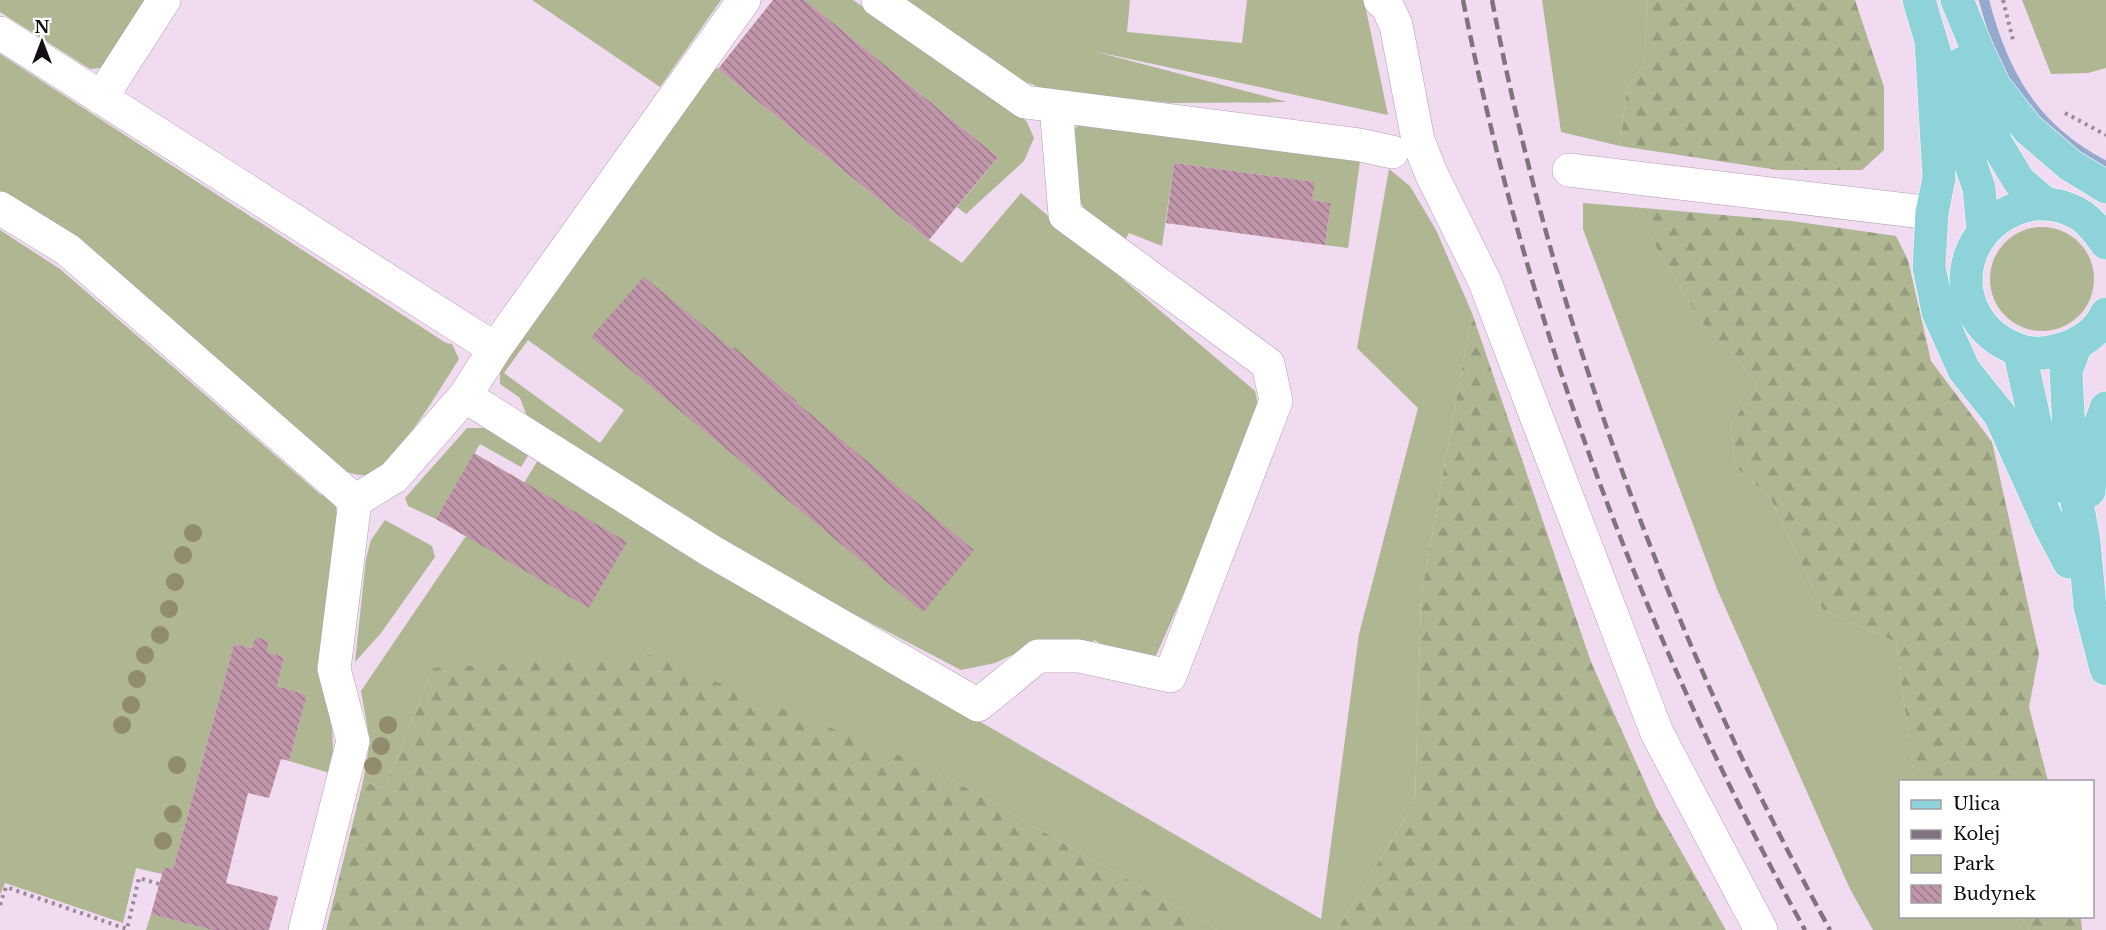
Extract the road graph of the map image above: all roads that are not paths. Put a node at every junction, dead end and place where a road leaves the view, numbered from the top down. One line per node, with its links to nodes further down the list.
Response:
1 (164, 0): 10 (lane)
2 (744, 0): 22 (lane)
3 (878, 0): 11 (lane)
4 (1380, 0): 30 (lane)
5 (1919, 0): 9 (main road)
6 (1945, 0): 15 (main road)
7 (1957, 0): 14 (main road)
8 (0, 33): 10 (lane)
9 (1931, 41): 17 (main road); 18 (main road)
10 (101, 98): 22 (lane)
11 (1056, 106): 12 (lane); 24 (lane)
12 (1392, 152)
13 (1569, 170): 17 (lane)
14 (2106, 187)
15 (2046, 204): 18 (main road); 19 (main road)
16 (0, 208): 26 (lane)
17 (1932, 213): 27 (main road)
18 (1983, 231): 23 (main road)
19 (2106, 243)
20 (2106, 314): 21 (main road)
21 (2076, 344): 23 (main road); 27 (main road)
22 (495, 349): 24 (lane)
23 (2019, 350): 27 (main road)
24 (465, 396): 26 (lane)
25 (2106, 408): 27 (main road)
26 (355, 501): 29 (lane)
27 (2076, 552): 28 (main road)
28 (2106, 669)
29 (304, 930)
30 (1761, 930)

